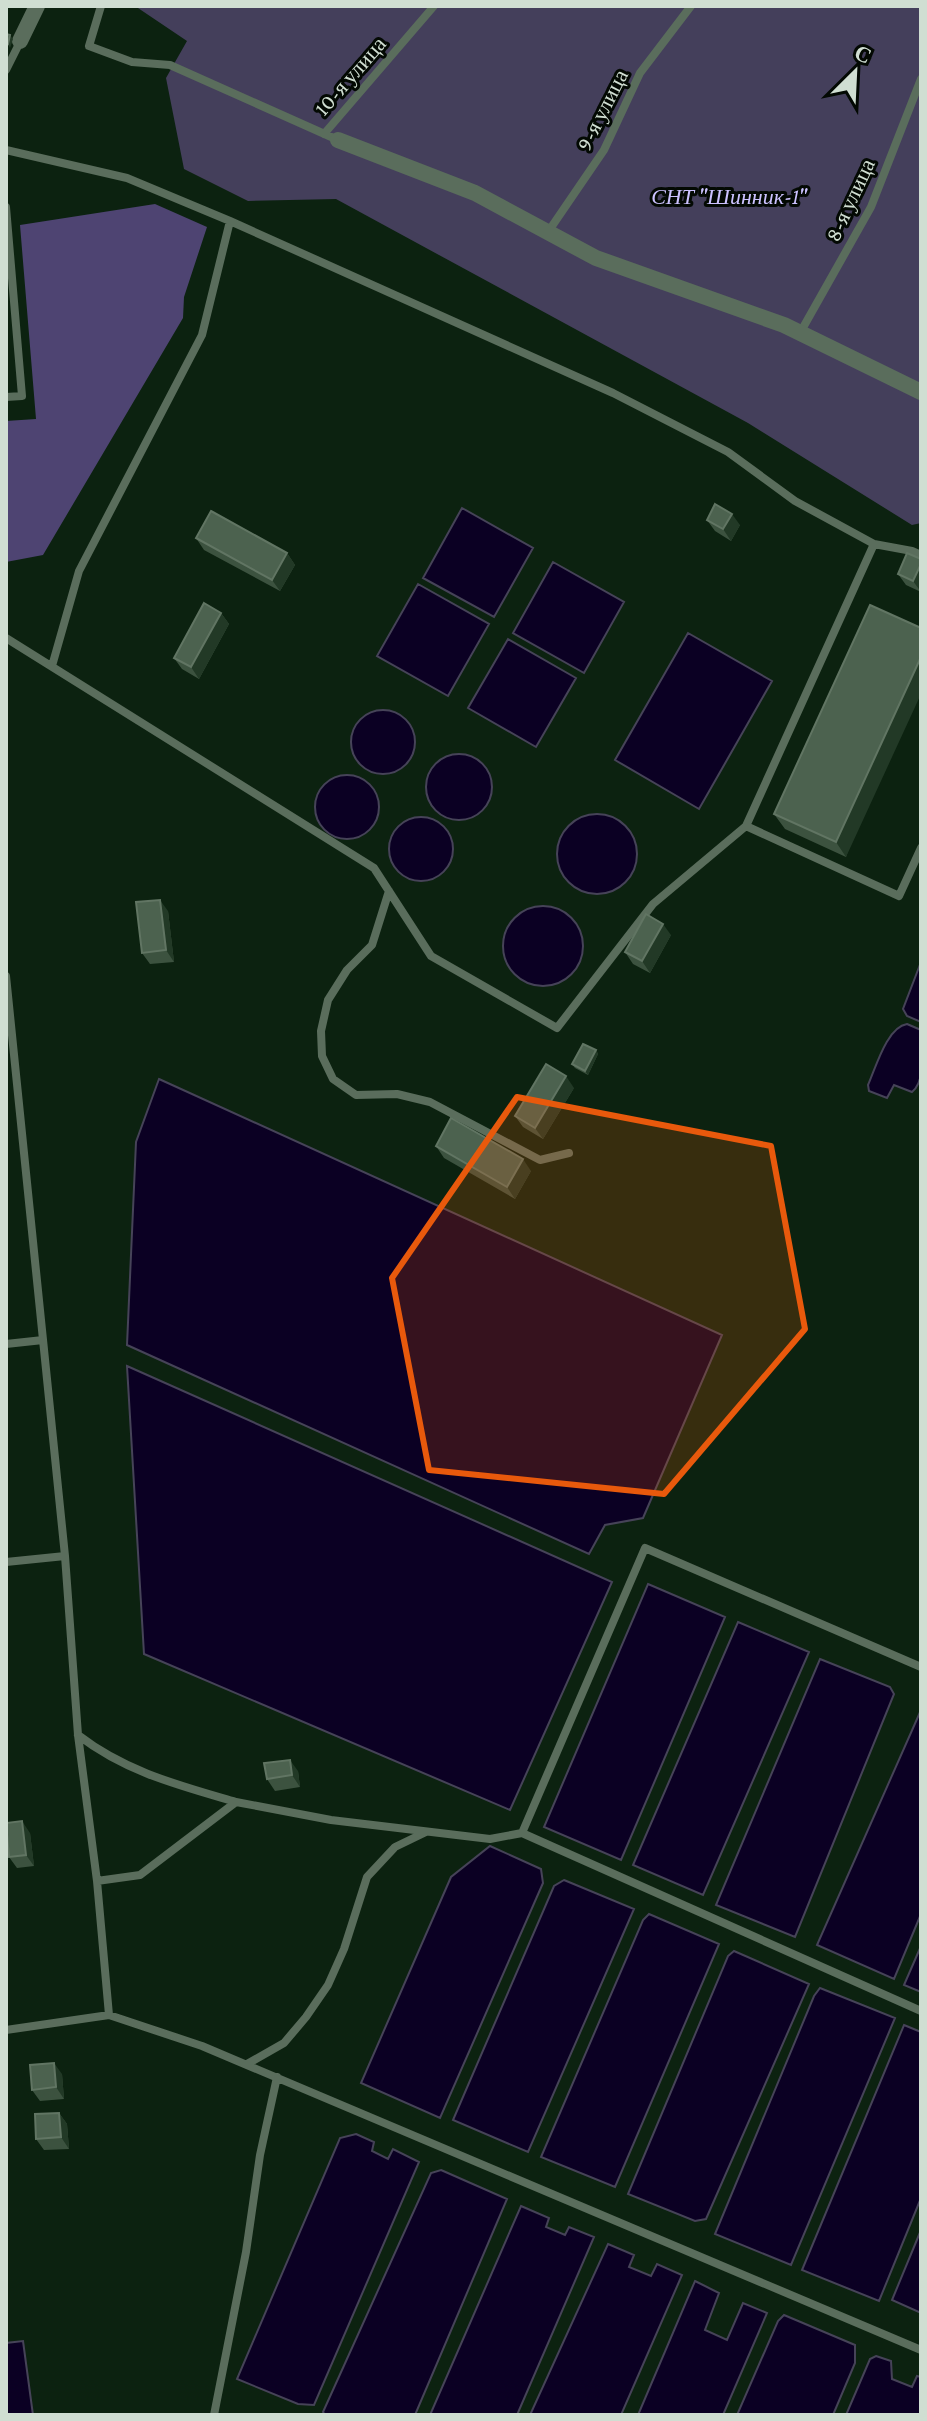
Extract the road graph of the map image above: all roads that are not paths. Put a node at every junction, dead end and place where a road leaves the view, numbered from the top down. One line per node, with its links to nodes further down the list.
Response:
1 (37, 6): 5 (street)
2 (101, 6): 8 (lane)
3 (434, 6): 8 (lane, 10-я улица)
4 (691, 6): 12 (lane, 9-я улица)
5 (20, 41): 6 (lane)
6 (6, 70)
7 (921, 79): 13 (lane, 8-я улица)
8 (331, 137): 12 (street)
9 (6, 150): 11 (lane)
10 (6, 207): 15 (lane)
11 (230, 221): 16 (lane); 19 (lane)
12 (548, 232): 13 (street)
13 (800, 333): 14 (street)
14 (921, 392)
15 (6, 397)
16 (874, 544): 17 (lane); 20 (lane)
17 (921, 555)
18 (6, 638): 19 (lane)
19 (52, 666): 22 (lane)
20 (746, 826): 21 (lane); 22 (lane)
21 (921, 848)
22 (389, 891): 25 (lane)
23 (6, 976): 24 (lane)
24 (10, 1056): 26 (lane)
25 (569, 1153)
26 (43, 1340): 27 (lane); 28 (lane)
27 (6, 1344)
28 (65, 1556): 29 (lane); 31 (lane)
29 (6, 1562)
30 (921, 1667): 34 (lane)
31 (78, 1735): 32 (lane); 35 (lane)
32 (236, 1802): 33 (lane); 35 (lane)
33 (427, 1831): 34 (lane); 39 (lane)
34 (522, 1833): 36 (lane)
35 (97, 1881): 37 (lane)
36 (921, 2011)
37 (109, 2015): 38 (lane); 39 (lane)
38 (6, 2030)
39 (247, 2064): 40 (lane)
40 (277, 2077): 41 (lane); 42 (lane)
41 (921, 2350)
42 (214, 2415)

